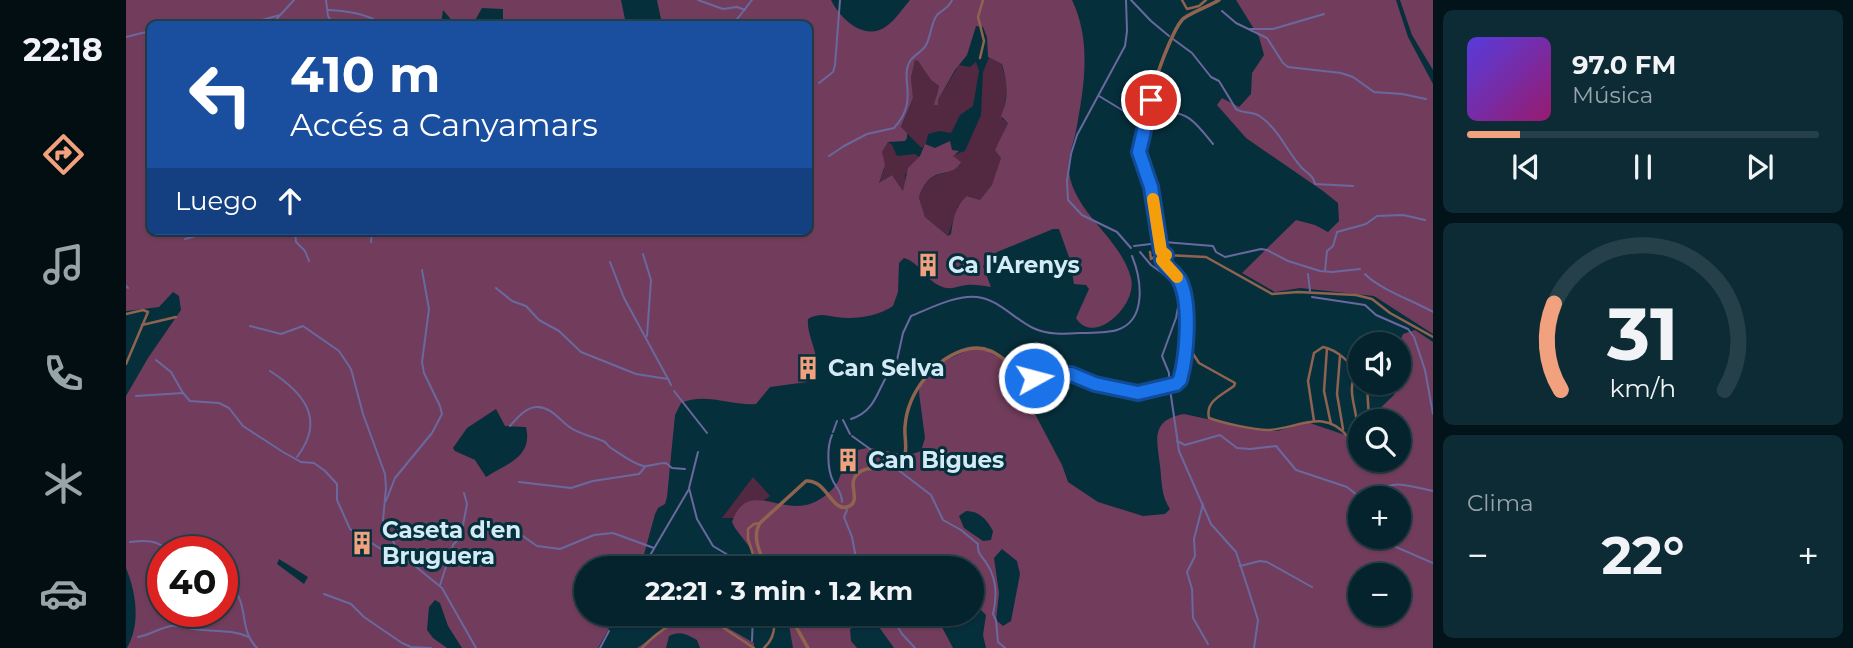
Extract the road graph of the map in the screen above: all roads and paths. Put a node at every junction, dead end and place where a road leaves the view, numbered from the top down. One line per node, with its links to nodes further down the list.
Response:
1 (983, 0): 6 (street)
2 (1182, 0): 3 (street)
3 (1207, 0): 5 (street)
4 (1219, 0): 5 (street)
5 (1211, 6): 7 (street)
6 (981, 58)
7 (1161, 251): 9 (street); 10 (street)
8 (1150, 252): 10 (street)
9 (1166, 255): 11 (street); 15 (street)
10 (1156, 256): 11 (street)
11 (1162, 260): 16 (street)
12 (126, 314): 14 (street)
13 (176, 317): 14 (street)
14 (142, 326): 20 (street)
15 (1433, 337)
16 (1186, 343): 22 (street); 25 (street)
17 (1327, 348): 18 (street); 22 (street); 23 (street)
18 (1340, 355): 19 (street); 24 (street)
19 (1348, 363)
20 (126, 364)
21 (1352, 395): 24 (street)
22 (1314, 421): 23 (street)
23 (1331, 424): 24 (street)
24 (1343, 429)
25 (760, 523): 26 (street); 27 (street)
26 (754, 556)
27 (762, 556)
28 (775, 626): 32 (street)
29 (796, 626): 33 (street)
30 (642, 648): 31 (street)
31 (754, 648)
32 (764, 648)
33 (808, 648)

